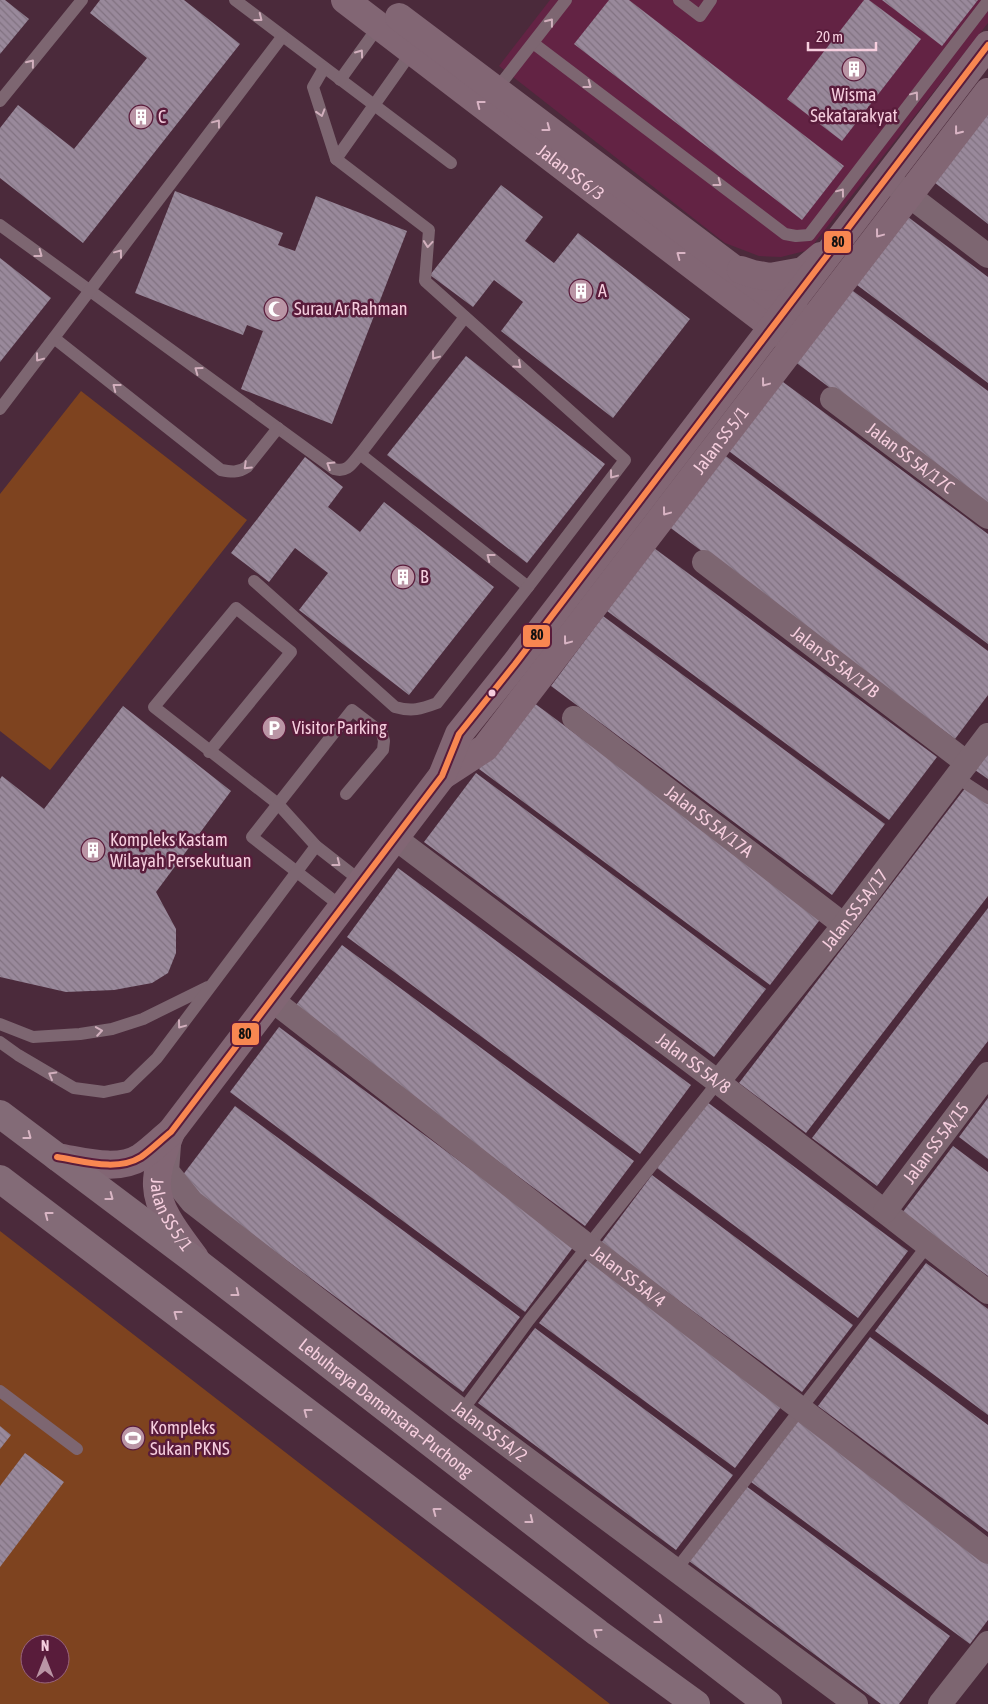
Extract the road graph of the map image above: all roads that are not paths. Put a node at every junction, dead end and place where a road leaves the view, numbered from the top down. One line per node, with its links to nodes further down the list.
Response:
1 (82, 0): 17 (lane, one-way to 1)
2 (235, 0): 9 (lane, one-way to 9)
3 (345, 0): 8 (street, Jalan SS 6/3)
4 (566, 0): 10 (lane, one-way to 4)
5 (679, 0): 6 (lane)
6 (711, 0)
7 (988, 1): 22 (lane, one-way to 7)
8 (382, 12): 11 (street, Jalan SS 6/3); 14 (lane, one-way to 8)
9 (282, 37): 13 (lane); 28 (lane, one-way to 9)
10 (533, 43): 15 (lane); 22 (lane, one-way to 22)
11 (418, 44): 15 (street, Jalan SS 6/3); 18 (lane); 19 (street, Jalan SS 6/3, one-way to 11)
12 (988, 45): 22 (street, Jalan SS 5/1)
13 (324, 68): 14 (lane); 20 (lane, one-way to 20)
14 (340, 80): 18 (lane)
15 (496, 90): 19 (street, Jalan SS 6/3)
16 (988, 92): 23 (street, Jalan SS 5/1, one-way to 23)
17 (0, 101)
18 (374, 105): 20 (lane); 21 (lane)
19 (514, 116): 27 (street, Jalan SS 6/3)
20 (336, 159): 29 (lane, one-way to 29)
21 (452, 163)
22 (875, 170): 23 (street); 25 (street, Jalan SS 5/1)
23 (909, 196): 26 (street); 31 (street, Jalan SS 5/1, one-way to 31)
24 (0, 225): 28 (lane, one-way to 28)
25 (833, 247): 27 (street); 30 (street, Jalan SS 5/1)
26 (986, 251)
27 (724, 275): 30 (street, Jalan SS 6/3); 33 (street)
28 (89, 292): 32 (lane); 36 (lane, one-way to 28)
29 (465, 317): 37 (lane, one-way to 37); 41 (lane, one-way to 41)
30 (780, 317): 31 (street, Jalan SS 6/3); 33 (street, Jalan SS 5/1)
31 (803, 334): 46 (street, Jalan SS 5/1, one-way to 46)
32 (54, 338): 35 (lane, one-way to 35); 36 (lane, one-way to 32)
33 (740, 368): 46 (street, Jalan SS 5/1)
34 (832, 399): 38 (street, Jalan SS 5A/17C)
35 (0, 409)
36 (278, 428): 37 (lane, one-way to 36)
37 (360, 454): 41 (lane, one-way to 37)
38 (988, 517)
39 (704, 562): 45 (street, Jalan SS 5A/17B)
40 (254, 581): 41 (lane)
41 (528, 587)
42 (574, 718): 55 (street, Jalan SS 5A/17A)
43 (988, 735): 45 (street, Jalan SS 5A/17)
44 (209, 752): 44 (lane); 49 (lane)
45 (962, 770): 48 (lane); 55 (street, Jalan SS 5A/17)
46 (442, 776): 50 (street, Jalan SS 5/1)
47 (346, 794): 49 (lane)
48 (988, 798)
49 (278, 804): 51 (lane); 52 (lane)
50 (395, 838): 53 (street, Jalan SS 5/1); 61 (street, Jalan SS 5A/8)
51 (316, 846): 52 (lane); 53 (lane, one-way to 53)
52 (297, 872): 54 (lane); 56 (lane)
53 (362, 882): 54 (street, Jalan SS 5/1)
54 (342, 907): 57 (street, Jalan SS 5/1)
55 (844, 925): 61 (street, Jalan SS 5A/17)
56 (211, 986): 58 (lane, one-way to 56); 59 (lane, one-way to 59)
57 (272, 1000): 63 (street, Jalan SS 5/1); 67 (street, Jalan SS 5A/4)
58 (0, 1024)
59 (0, 1042)
60 (988, 1074): 66 (street, Jalan SS 5A/15)
61 (718, 1082): 66 (street, Jalan SS 5A/8); 67 (lane)
62 (0, 1114): 64 (highway, Lebuhraya Damansara–Puchong, one-way to 64)
63 (171, 1132): 64 (street, Jalan SS 5/1); 69 (street, Jalan SS 5/1); 73 (street, Jalan SS 5A/2)
64 (57, 1157): 69 (highway, Lebuhraya Damansara–Puchong, one-way to 69)
65 (0, 1179): 78 (highway, one-way to 65)
66 (884, 1211): 68 (street, Jalan SS 5A/8)
67 (588, 1246): 72 (street, Jalan SS 5A/4); 73 (lane)
68 (927, 1246): 70 (street, Jalan SS 5A/8); 72 (lane)
69 (198, 1263): 79 (highway, Lebuhraya Damansara–Puchong, one-way to 79)
70 (988, 1292)
71 (0, 1391): 74 (lane)
72 (801, 1408): 75 (street, Jalan SS 5A/4); 76 (lane)
73 (462, 1411): 76 (street, Jalan SS 5A/2)
74 (76, 1449)
75 (988, 1552)
76 (675, 1571): 80 (street, Jalan SS 5A/2)
77 (988, 1643): 81 (street)
78 (687, 1700)
79 (768, 1704)
80 (856, 1704)
81 (940, 1704)

